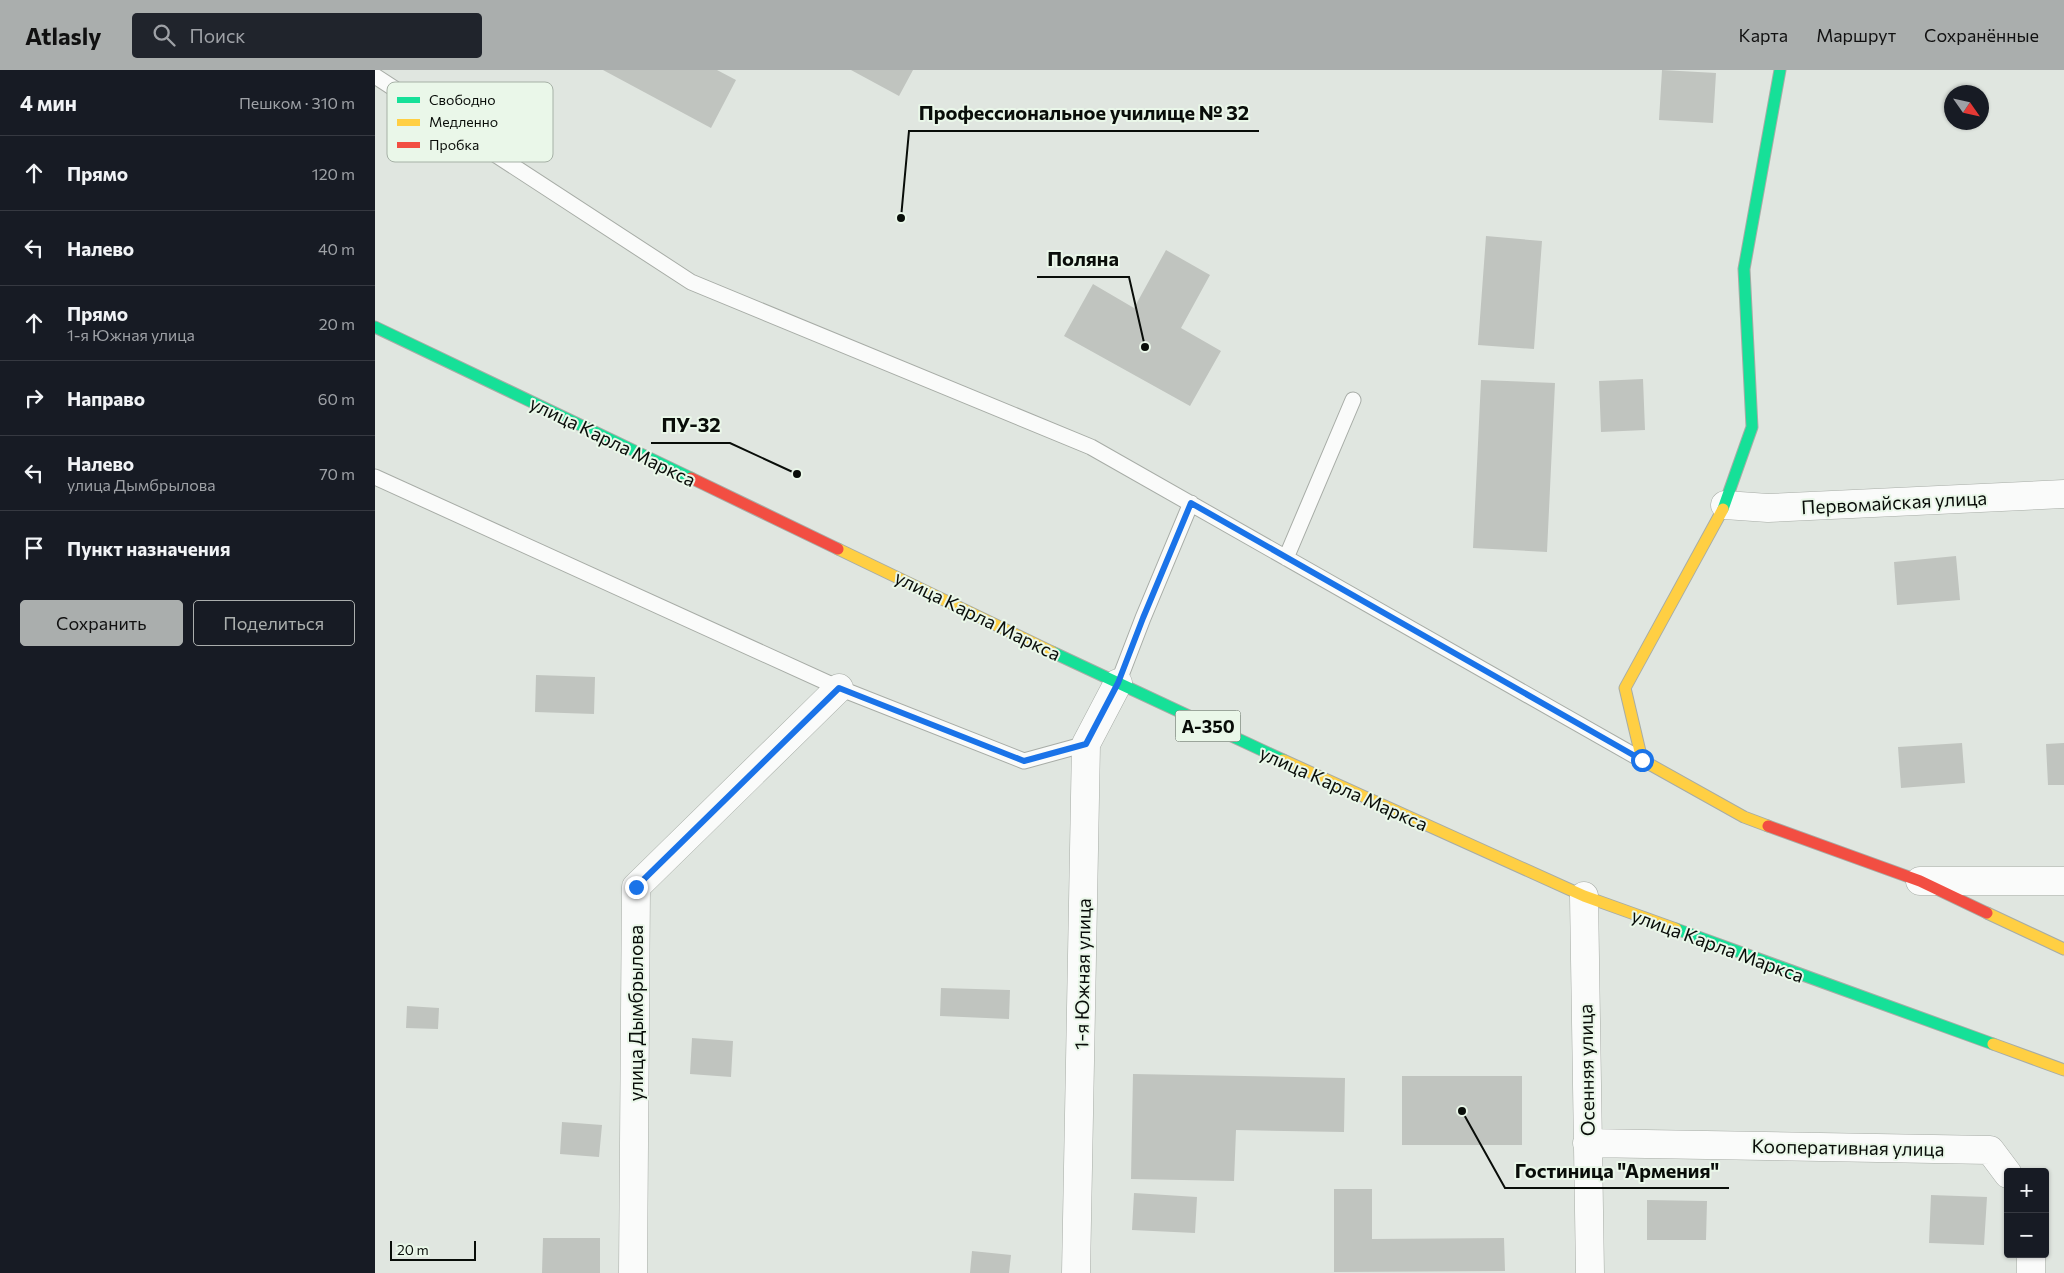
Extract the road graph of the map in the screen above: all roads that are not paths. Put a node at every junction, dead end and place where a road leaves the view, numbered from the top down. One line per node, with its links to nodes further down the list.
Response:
1 (1780, 70): 10 (main road)
2 (375, 76): 3 (lane)
3 (387, 84)
4 (507, 162): 9 (lane)
5 (375, 327): 12 (main road, улица Карла Маркса / А-350)
6 (1353, 400): 11 (lane)
7 (375, 477): 13 (lane)
8 (2064, 494): 10 (street, Первомайская улица)
9 (1191, 503): 11 (lane); 12 (lane)
10 (1725, 505): 15 (main road)
11 (1286, 558): 15 (lane)
12 (1118, 683): 14 (street, 1-я Южная улица); 18 (main road, улица Карла Маркса / А-350)
13 (839, 688): 14 (lane); 24 (street, улица Дымбрылова)
14 (1086, 744): 25 (street, 1-я Южная улица)
15 (1642, 760): 16 (main road)
16 (1920, 881): 17 (street); 19 (main road)
17 (2064, 881)
18 (1584, 896): 20 (main road, улица Карла Маркса / А-350); 21 (street, Осенняя улица)
19 (2064, 949)
20 (2064, 1070)
21 (1587, 1142): 22 (street, Кооперативная улица); 26 (street, Осенняя улица)
22 (2004, 1169)
23 (2031, 1258): 27 (street)
24 (633, 1273)
25 (1076, 1273)
26 (1590, 1273)
27 (2031, 1273)

